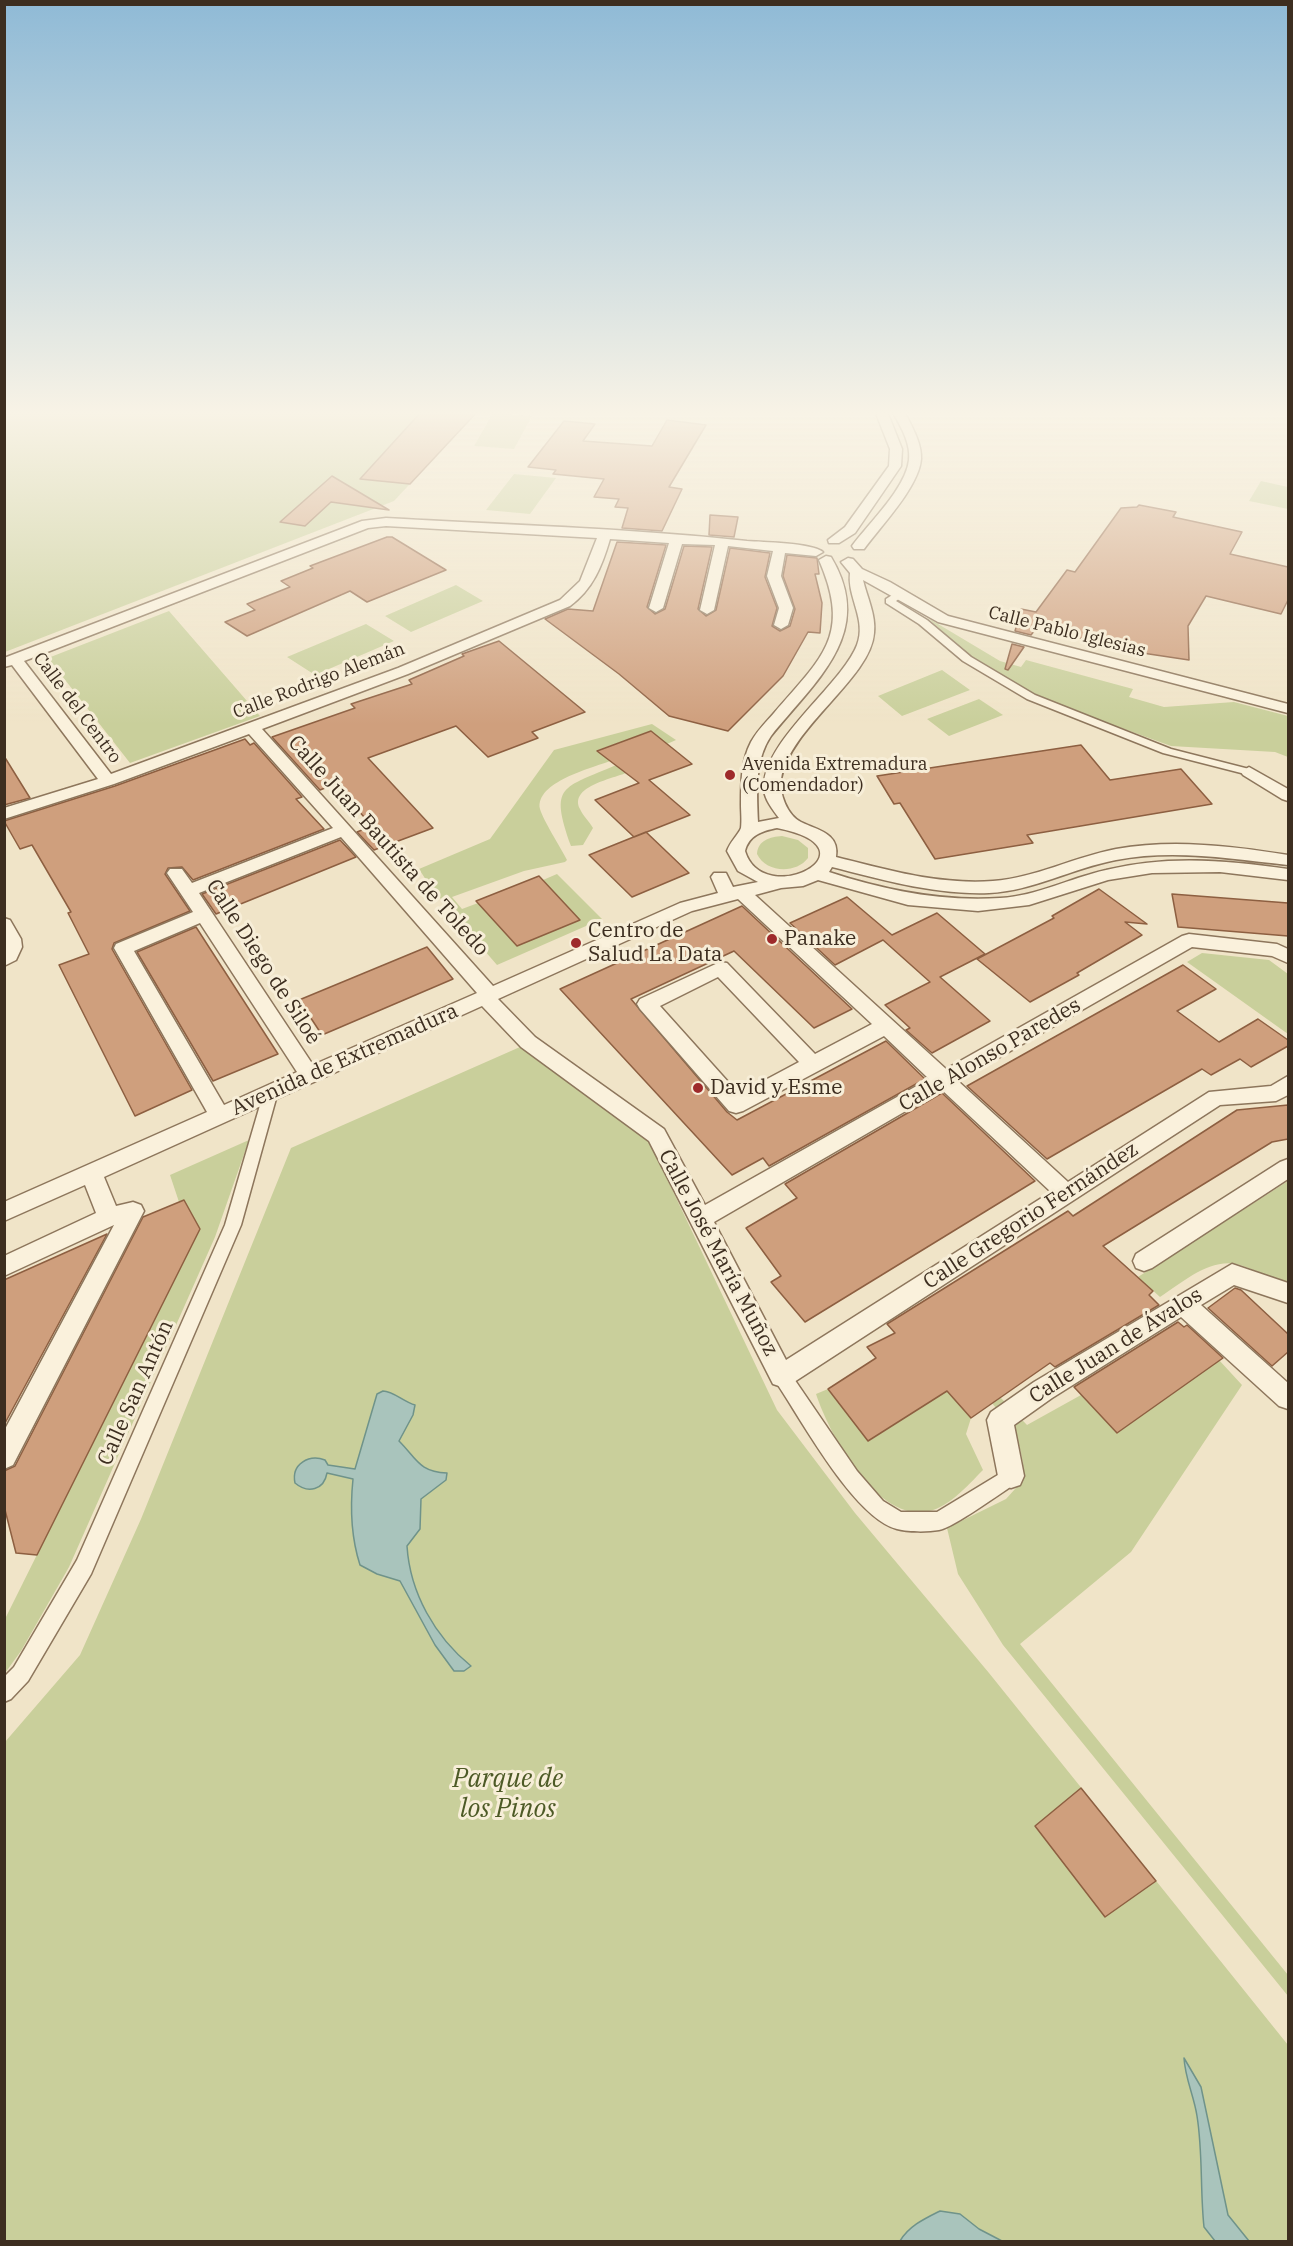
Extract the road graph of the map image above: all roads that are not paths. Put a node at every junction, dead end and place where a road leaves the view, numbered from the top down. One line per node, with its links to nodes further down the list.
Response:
1 (860, 516): 5 (street)
2 (881, 516): 7 (street)
3 (605, 534): 4 (street); 15 (street); 17 (street, Calle Rodrigo Alemán)
4 (677, 539): 6 (street); 12 (street)
5 (834, 540): 7 (street); 9 (street)
6 (722, 542): 8 (street); 13 (street)
7 (859, 546): 10 (street)
8 (786, 548): 9 (street); 14 (street)
9 (820, 552): 10 (street); 24 (street)
10 (853, 567): 11 (street, Calle Pablo Iglesias); 22 (street)
11 (900, 594): 16 (street, Calle Pablo Iglesias); 18 (street)
12 (656, 608)
13 (707, 610)
14 (781, 625)
15 (10, 661): 19 (street, Calle del Centro)
16 (1288, 709)
17 (252, 727): 19 (street, Calle Rodrigo Alemán); 23 (street, Calle Juan Bautista de Toledo)
18 (1249, 772): 20 (street)
19 (108, 781): 21 (street, Calle Rodrigo Alemán)
20 (1288, 796)
21 (4, 814)
22 (793, 824): 24 (street); 27 (street)
23 (344, 831): 32 (street); 39 (street, Calle Juan Bautista de Toledo)
24 (749, 831): 25 (street)
25 (738, 859): 30 (street); 31 (street)
26 (1288, 860): 27 (street)
27 (824, 868): 29 (street); 31 (street)
28 (176, 873): 32 (street, Calle Diego de Siloé)
29 (1288, 875)
30 (720, 877): 33 (street); 34 (street)
31 (780, 882): 33 (street)
32 (188, 891): 35 (street, Calle Diego de Siloé)
33 (741, 892): 34 (street); 40 (street)
34 (686, 907): 39 (street, Avenida de Extremadura)
35 (204, 915): 42 (street, Calle Diego de Siloé); 46 (street)
36 (4, 924): 38 (street)
37 (1288, 957): 43 (street, Calle Alonso Paredes)
38 (4, 960)
39 (487, 996): 42 (street, Avenida de Extremadura); 52 (street, Calle José María Muñoz)
40 (885, 1026): 41 (street); 43 (street)
41 (813, 1064): 41 (street)
42 (310, 1076): 45 (street, Avenida de Extremadura)
43 (945, 1081): 49 (street); 52 (street, Calle Alonso Paredes)
44 (1288, 1084): 49 (street, Calle Gregorio Fernández)
45 (270, 1095): 46 (street, Avenida de Extremadura); 61 (street, Calle San Antón)
46 (220, 1116): 48 (street, Avenida de Extremadura)
47 (1288, 1168): 53 (street)
48 (92, 1174): 50 (street, Avenida de Extremadura); 51 (street)
49 (1066, 1193): 57 (street, Calle Gregorio Fernández)
50 (4, 1212)
51 (109, 1217): 54 (street); 59 (street)
52 (700, 1219): 57 (street, Calle José María Muñoz)
53 (1144, 1261)
54 (4, 1267)
55 (1288, 1293): 56 (street, Calle Juan de Ávalos)
56 (1183, 1304): 58 (street); 60 (street, Calle Juan de Ávalos)
57 (782, 1376): 60 (street)
58 (1288, 1398)
59 (4, 1457)
60 (1011, 1476)
61 (4, 1692)

